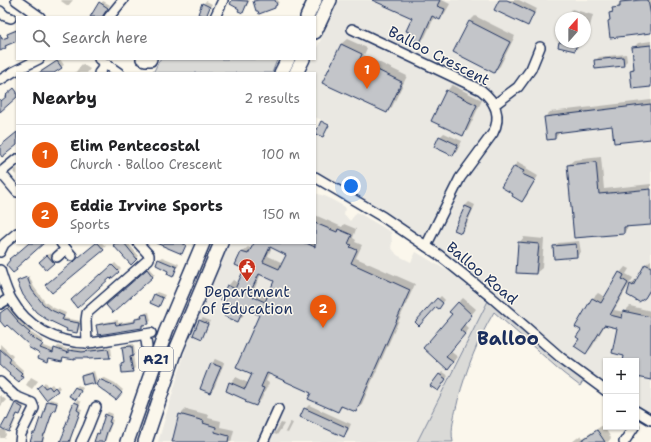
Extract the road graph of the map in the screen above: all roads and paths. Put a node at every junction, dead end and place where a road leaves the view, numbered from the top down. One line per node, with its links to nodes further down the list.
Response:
1 (16, 0): 7 (street)
2 (110, 0): 6 (street)
3 (223, 0): 9 (street)
4 (315, 0): 10 (highway)
5 (330, 0): 12 (highway)
6 (121, 3): 8 (street)
7 (39, 16)
8 (111, 16)
9 (215, 16)
10 (307, 16)
11 (352, 29): 23 (street, Balloo Crescent)
12 (316, 30)
13 (540, 47): 23 (street)
14 (37, 60): 22 (street)
15 (288, 60): 20 (highway)
16 (302, 60): 21 (highway)
17 (103, 62): 18 (street); 19 (street)
18 (99, 72)
19 (118, 72)
20 (282, 72)
21 (296, 72)
22 (0, 80)
23 (494, 105): 34 (street, Balloo Crescent)
24 (16, 160): 25 (street)
25 (0, 173): 29 (street)
26 (316, 178): 28 (street, Balloo Road)
27 (316, 182): 28 (street, Balloo Road)
28 (332, 188): 34 (street, Balloo Road)
29 (16, 191)
30 (16, 234): 36 (street)
31 (139, 244): 41 (street)
32 (203, 244): 50 (highway, A21)
33 (221, 244): 51 (highway, A21)
34 (426, 246): 44 (street, Balloo Road)
35 (66, 249): 37 (street)
36 (0, 252)
37 (57, 257)
38 (0, 270): 39 (street)
39 (10, 298): 40 (street); 41 (street)
40 (0, 304)
41 (87, 343): 42 (street)
42 (147, 347)
43 (0, 382): 48 (street)
44 (603, 389)
45 (96, 407): 49 (street)
46 (278, 409): 52 (street)
47 (632, 430): 53 (street)
48 (20, 442)
49 (81, 442)
50 (127, 442)
51 (145, 442)
52 (263, 442)
53 (624, 442)

